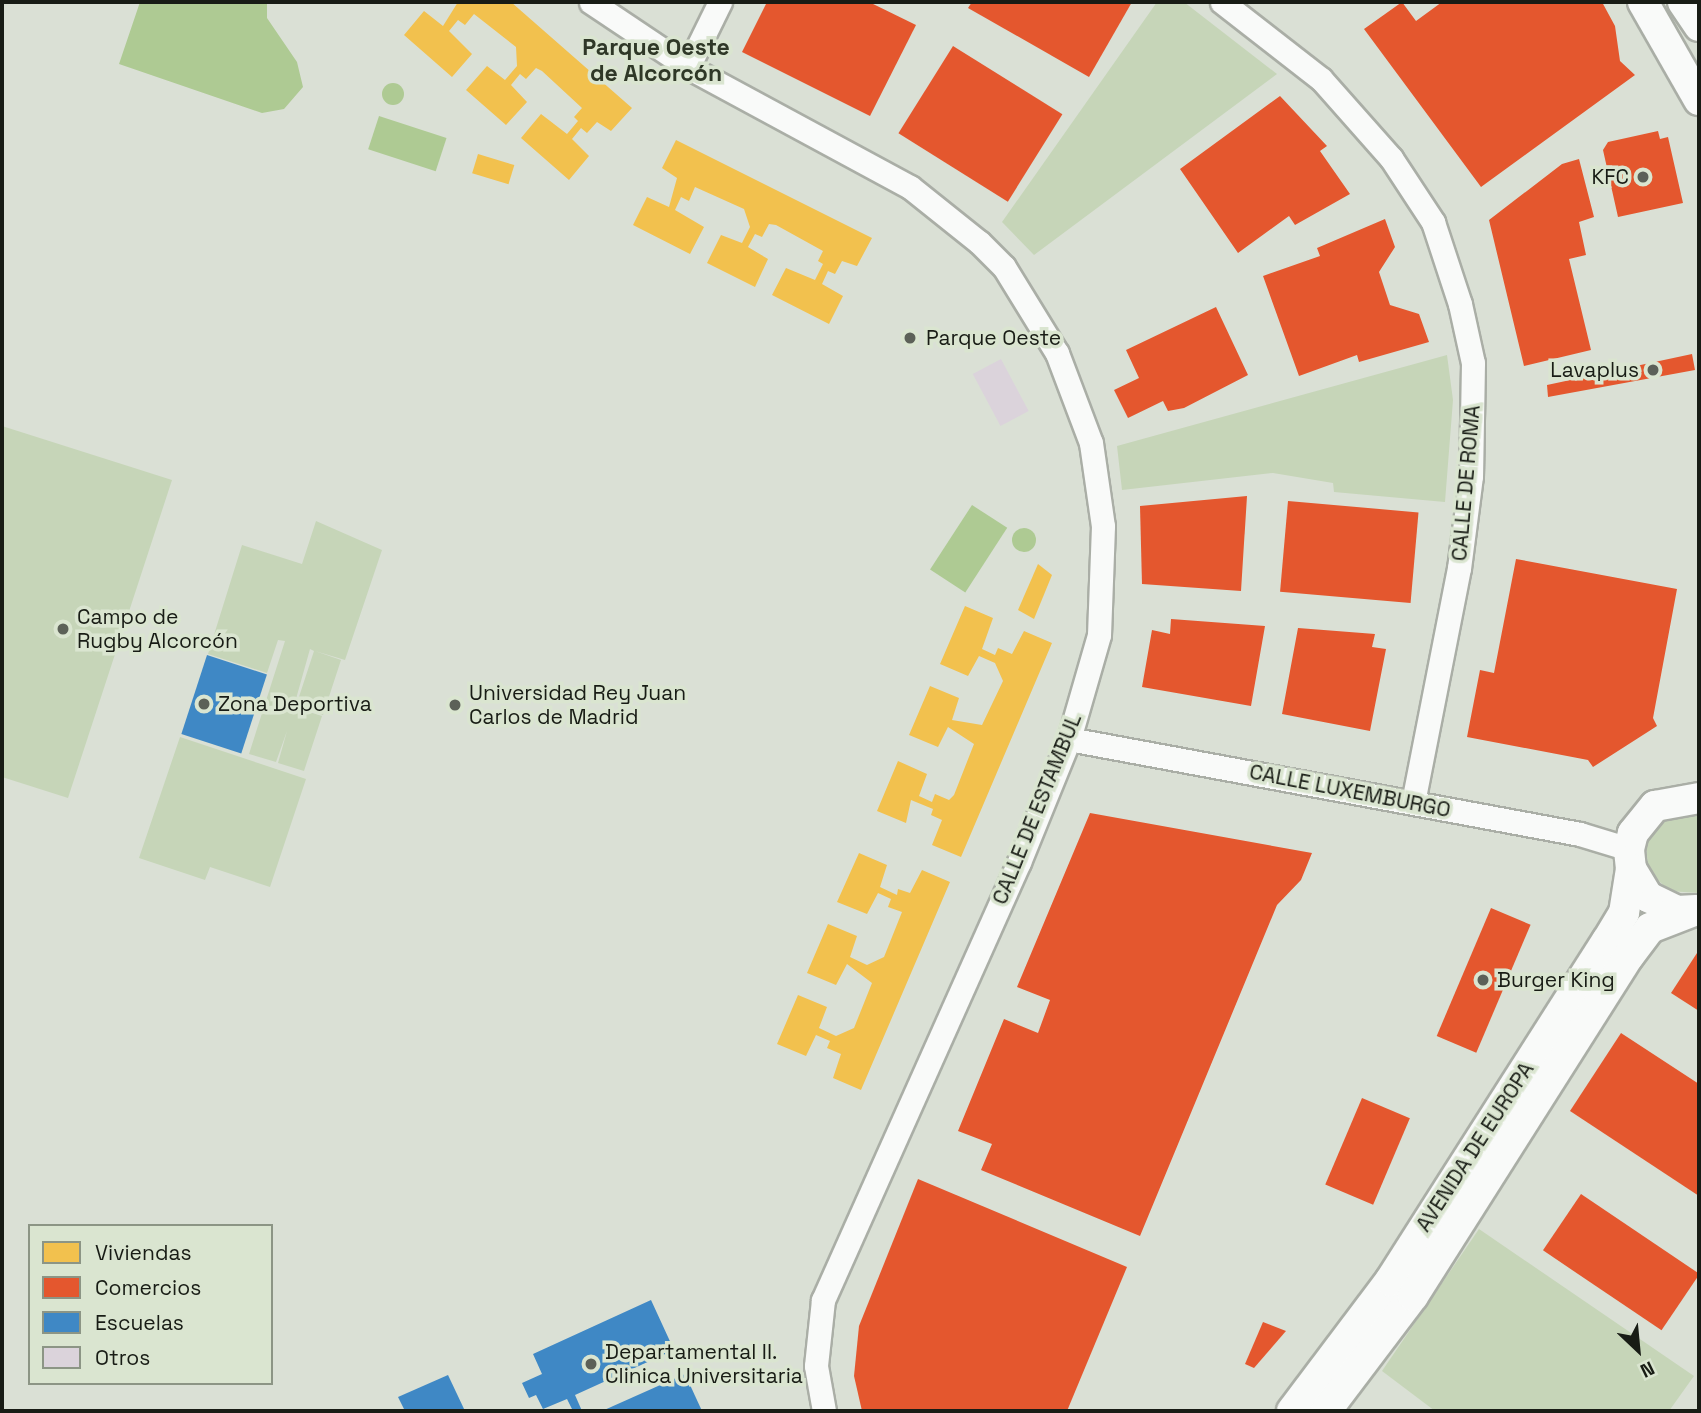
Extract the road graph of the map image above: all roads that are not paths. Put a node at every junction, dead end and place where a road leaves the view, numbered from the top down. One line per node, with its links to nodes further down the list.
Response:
1 (591, 2): 7 (street, CALLE DE ESTAMBUL)
2 (720, 2): 7 (street)
3 (1222, 2): 11 (street, CALLE DE ROMA)
4 (1643, 2): 8 (street)
5 (1683, 2): 6 (street)
6 (1699, 26)
7 (688, 67): 9 (street, CALLE DE ESTAMBUL)
8 (1699, 100)
9 (1069, 739): 11 (street, CALLE LUXEMBURGO); 14 (street, CALLE DE ESTAMBUL)
10 (1696, 790): 12 (street, AVENIDA DE EUROPA)
11 (1413, 802): 12 (street, CALLE LUXEMBURGO)
12 (1630, 859): 13 (street); 15 (street, AVENIDA DE EUROPA)
13 (1697, 910): 16 (street, AVENIDA DE EUROPA)
14 (824, 1411)
15 (1292, 1411)
16 (1326, 1411)

